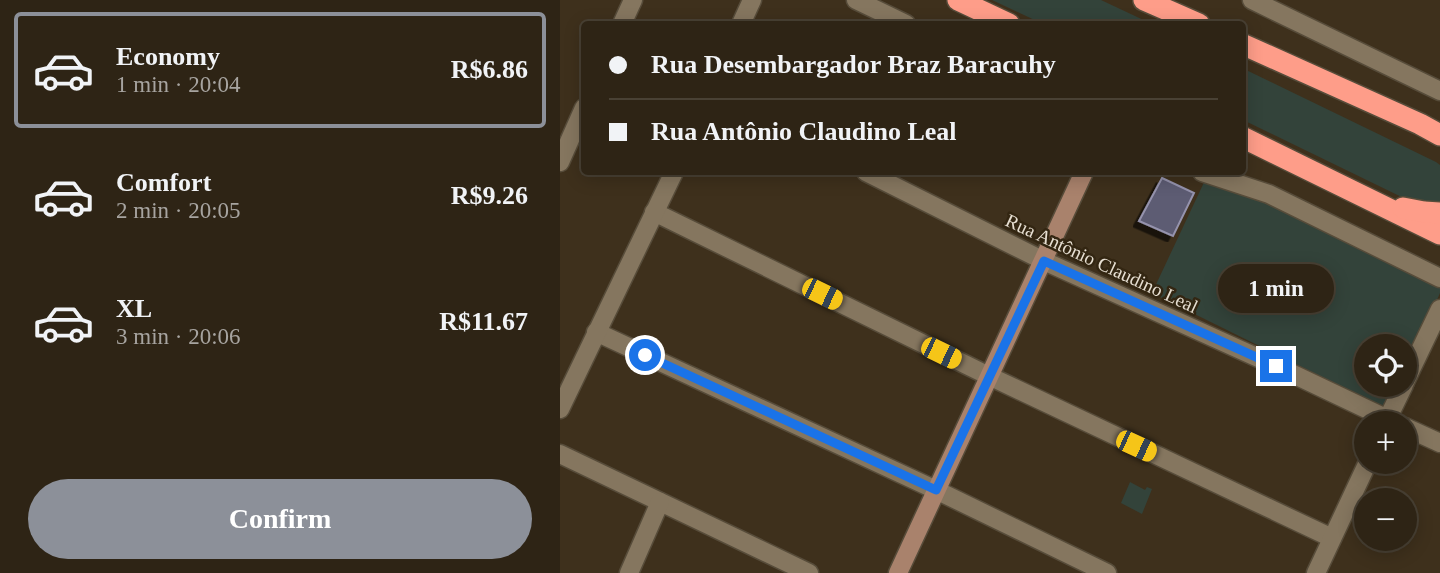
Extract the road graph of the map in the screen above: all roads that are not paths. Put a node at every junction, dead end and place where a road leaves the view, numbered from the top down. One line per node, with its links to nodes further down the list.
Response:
1 (633, 0): 7 (street)
2 (752, 0): 8 (street)
3 (856, 0): 9 (street)
4 (958, 0): 10 (highway)
5 (1144, 0): 11 (highway)
6 (1252, 0): 13 (street)
7 (623, 21)
8 (742, 21)
9 (900, 21)
10 (1003, 21)
11 (1192, 21)
12 (1246, 46): 15 (highway)
13 (1440, 91)
14 (581, 115): 19 (street)
15 (1420, 124): 16 (highway); 18 (highway)
16 (1440, 135)
17 (1246, 138): 24 (highway)
18 (1440, 144)
19 (560, 162)
20 (672, 175): 25 (street)
21 (872, 175): 28 (street, Rua Antônio Claudino Leal)
22 (1083, 175): 28 (street)
23 (1211, 175): 29 (street)
24 (1367, 199): 26 (highway); 27 (highway)
25 (654, 212): 31 (street); 33 (street)
26 (1440, 214)
27 (1440, 234)
28 (1044, 261): 33 (street); 35 (street, Rua Antônio Claudino Leal)
29 (1440, 278)
30 (1440, 309): 32 (street)
31 (596, 332): 34 (street); 40 (street)
32 (1417, 356)
33 (989, 376): 40 (street); 42 (street)
34 (560, 409)
35 (1368, 411)
36 (1417, 432): 37 (street)
37 (1440, 443)
38 (560, 454): 41 (street)
39 (1362, 474): 42 (street)
40 (936, 490): 45 (street); 46 (street)
41 (660, 502): 43 (street); 44 (street)
42 (1332, 538): 47 (street)
43 (629, 573)
44 (809, 573)
45 (898, 573)
46 (1107, 573)
47 (1316, 573)

